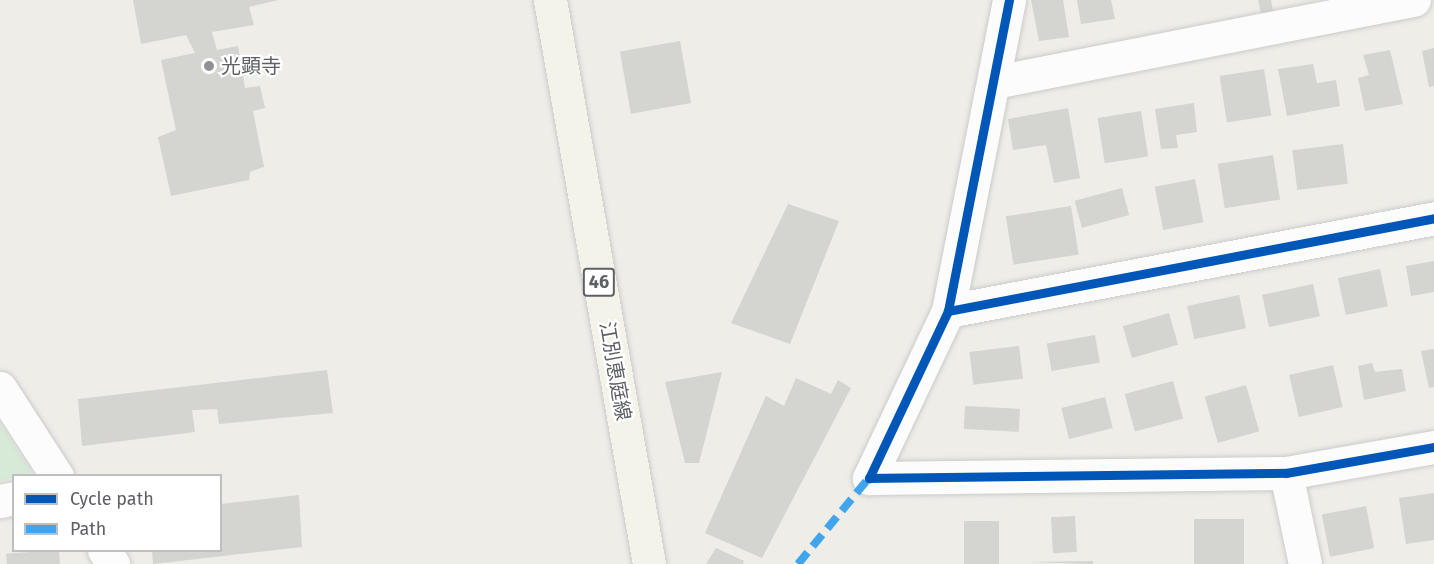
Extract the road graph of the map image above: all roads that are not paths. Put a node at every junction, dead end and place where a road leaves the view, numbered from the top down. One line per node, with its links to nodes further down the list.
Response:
1 (550, 0): 11 (main road, 江別恵庭線 / 46)
2 (1009, 0): 4 (street)
3 (1414, 0): 4 (street)
4 (995, 82): 6 (street)
5 (1434, 218): 6 (street)
6 (948, 311): 9 (street)
7 (0, 388): 10 (street)
8 (1434, 447): 9 (street)
9 (1286, 473): 12 (street)
10 (56, 474)
11 (649, 564)
12 (1305, 564)

